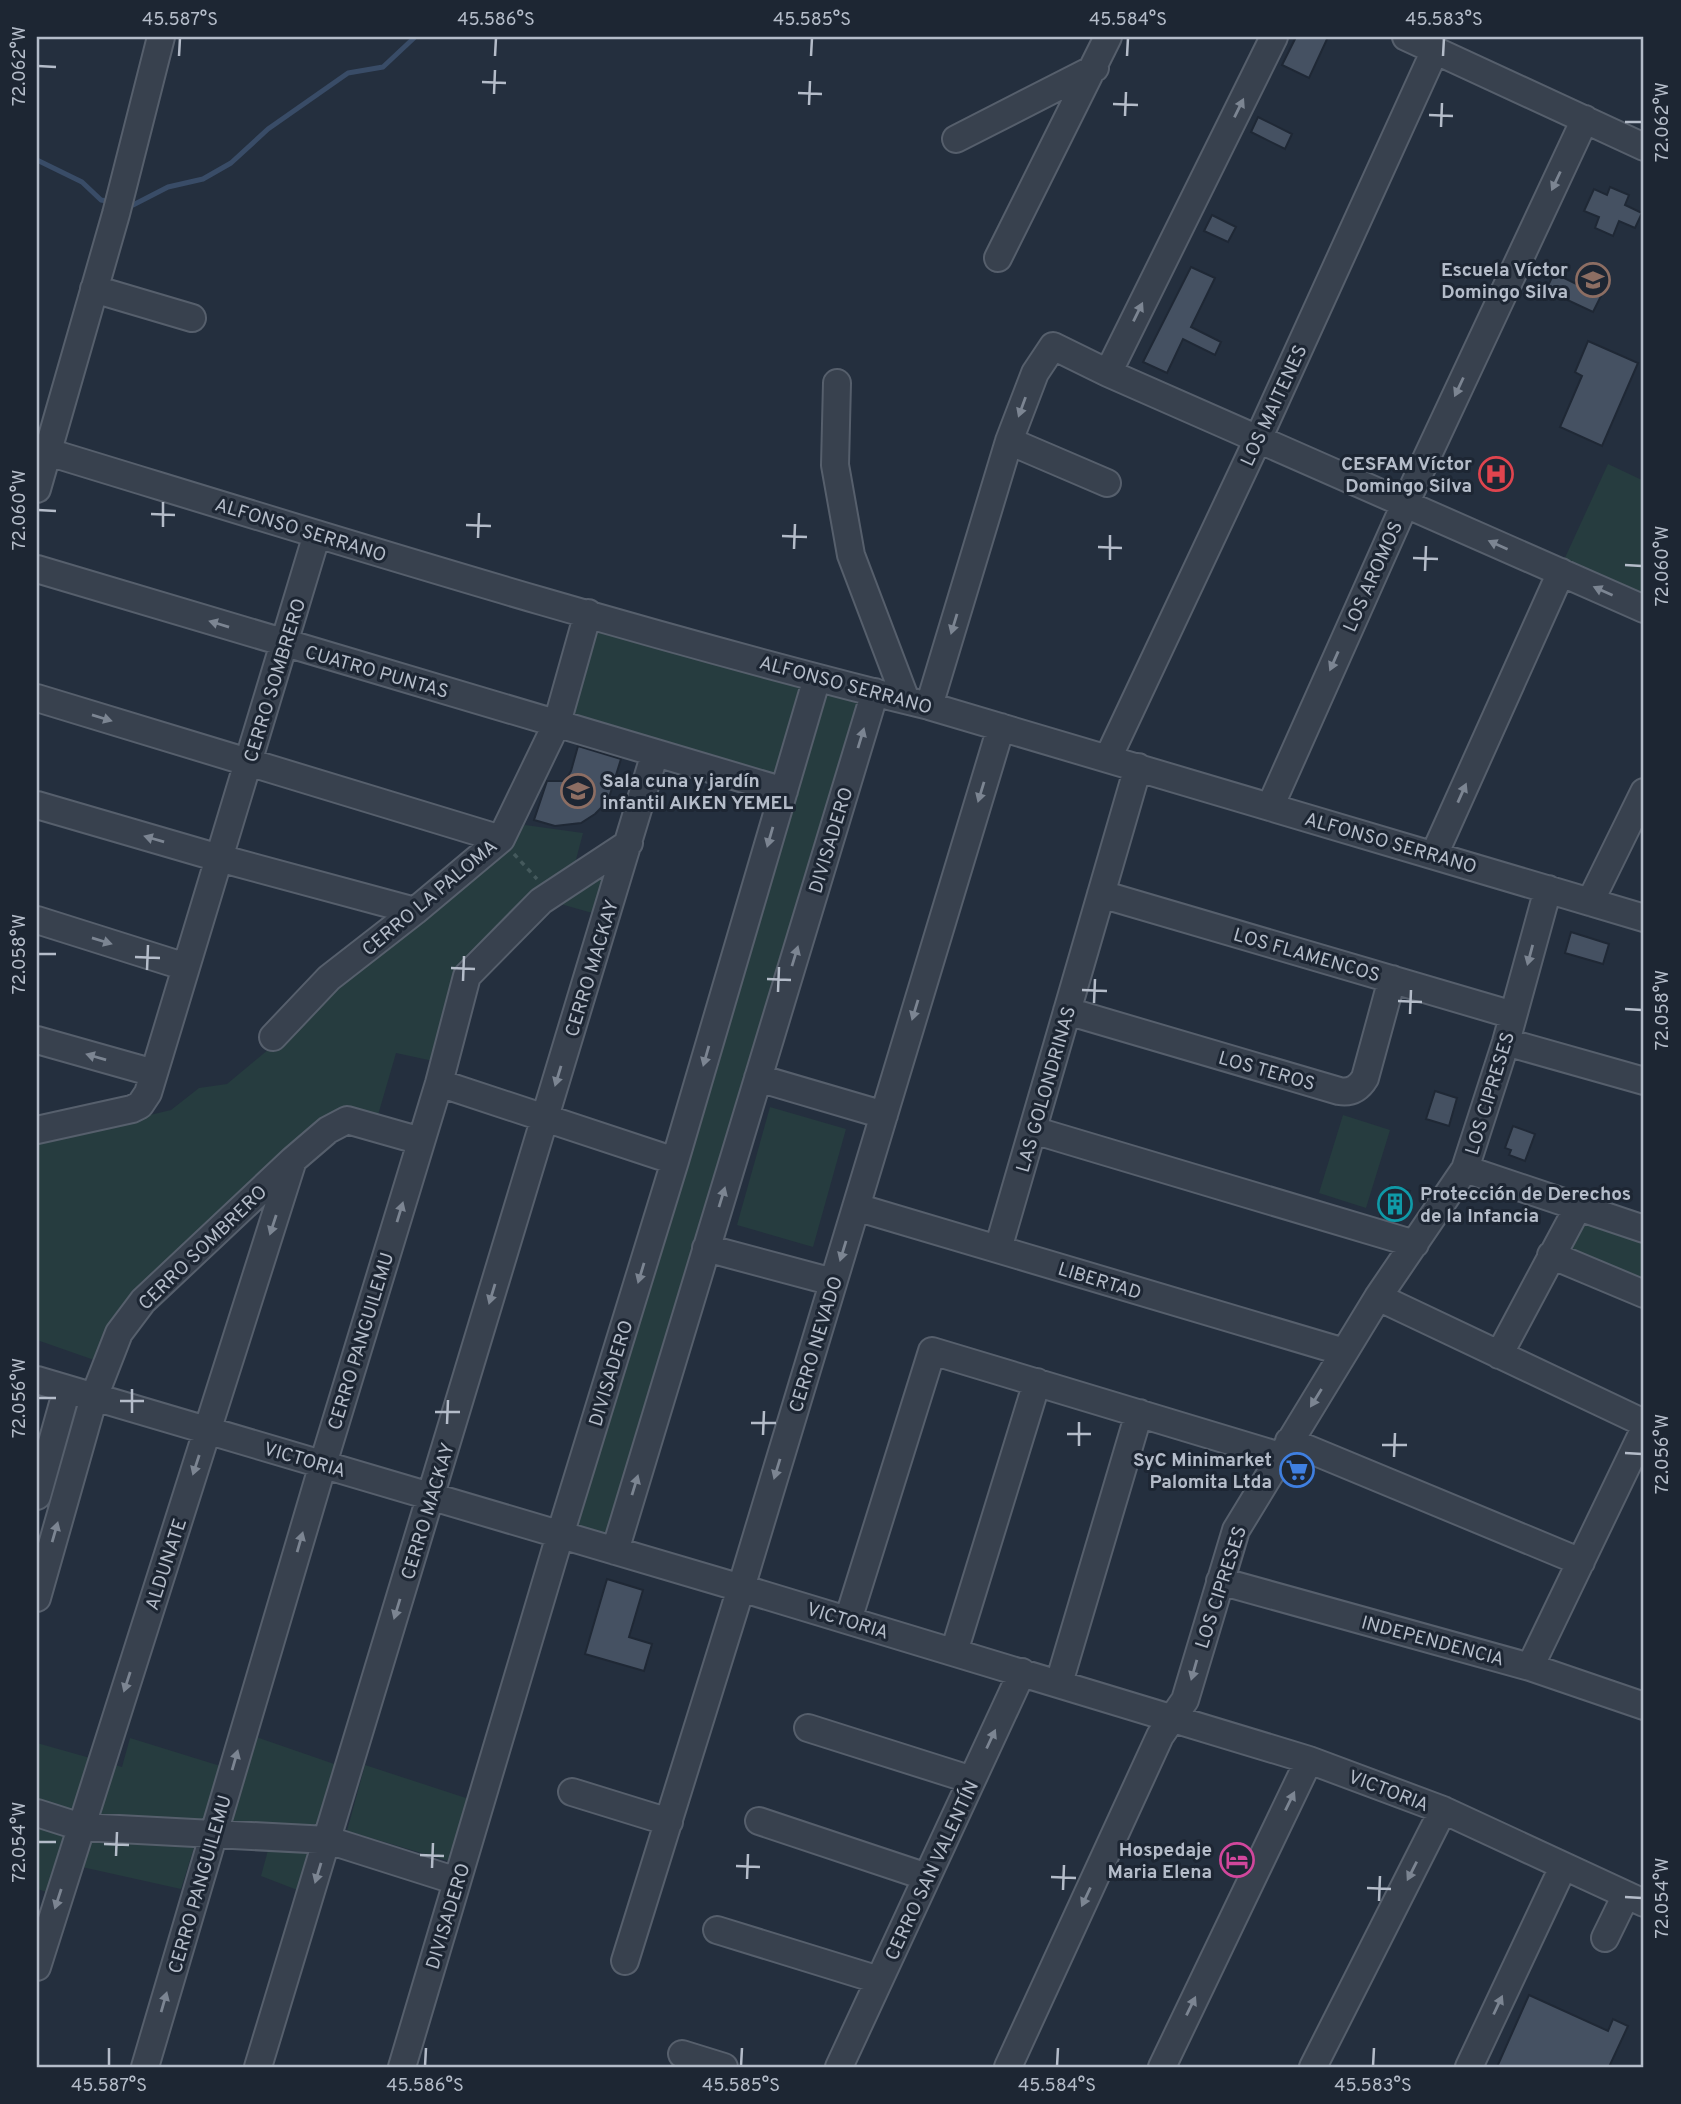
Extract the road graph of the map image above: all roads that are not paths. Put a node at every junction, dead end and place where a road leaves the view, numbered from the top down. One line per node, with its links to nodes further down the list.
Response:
1 (160, 37): 11 (street)
2 (1108, 37): 6 (street)
3 (1274, 37): 13 (street, one-way to 3)
4 (1406, 37): 5 (street)
5 (1435, 50): 7 (street); 15 (street, LOS MAITENES)
6 (1094, 68): 8 (street); 10 (street)
7 (1585, 119): 9 (street); 20 (street, LOS AROMOS, one-way to 20)
8 (956, 139)
9 (1644, 147)
10 (998, 258)
11 (94, 289): 12 (street); 17 (street)
12 (192, 318)
13 (1108, 373): 15 (street); 16 (street, one-way to 16)
14 (837, 383): 30 (street)
15 (1258, 439): 20 (street); 34 (street, LOS MAITENES)
16 (1009, 441): 18 (street); 30 (street, one-way to 30)
17 (48, 452): 19 (street); 21 (street, ALFONSO SERRANO)
18 (1107, 483)
19 (37, 489)
20 (1405, 504): 23 (street, one-way to 20); 40 (street, LOS AROMOS, one-way to 40)
21 (317, 534): 25 (street, ALFONSO SERRANO); 26 (street, CERRO SOMBRERO)
22 (37, 569): 26 (street, CUATRO PUNTAS, one-way to 22)
23 (1561, 572): 24 (street, one-way to 23); 43 (street, one-way to 23)
24 (1644, 609)
25 (588, 613): 27 (street, ALFONSO SERRANO); 31 (street, CERRO LA PALOMA)
26 (284, 644): 31 (street, CUATRO PUNTAS); 35 (street, CERRO SOMBRERO)
27 (817, 678): 28 (street, ALFONSO SERRANO); 37 (street, DIVISADERO)
28 (875, 692): 30 (street, ALFONSO SERRANO); 59 (street, DIVISADERO, one-way to 28)
29 (37, 698): 35 (street, one-way to 35)
30 (917, 703): 32 (street, ALFONSO SERRANO)
31 (557, 723): 33 (street, CUATRO PUNTAS); 41 (street, CERRO LA PALOMA)
32 (1001, 727): 34 (street, ALFONSO SERRANO); 62 (street, CERRO NEVADO, one-way to 62)
33 (655, 752): 37 (street, CUATRO PUNTAS); 42 (street, CERRO MACKAY)
34 (1108, 758): 36 (street, ALFONSO SERRANO)
35 (249, 764): 41 (street); 44 (street, CERRO SOMBRERO)
36 (1138, 767): 40 (street, ALFONSO SERRANO); 46 (street, LAS GOLONDRINAS)
37 (784, 791): 68 (street, DIVISADERO, one-way to 68)
38 (1644, 792): 47 (street)
39 (37, 805): 44 (street, one-way to 39)
40 (1270, 807): 43 (street, ALFONSO SERRANO)
41 (501, 839): 48 (street, CERRO LA PALOMA)
42 (629, 843): 61 (street, CERRO PANGUILEMU); 63 (street, CERRO MACKAY, one-way to 63)
43 (1434, 855): 45 (street, ALFONSO SERRANO)
44 (219, 858): 48 (street); 51 (street, CERRO SOMBRERO)
45 (1548, 889): 47 (street, ALFONSO SERRANO); 54 (street, LOS CIPRESES, one-way to 54)
46 (1101, 894): 52 (street, LOS FLAMENCOS); 53 (street, LAS GOLONDRINAS)
47 (1590, 902): 49 (street, ALFONSO SERRANO)
48 (415, 911): 55 (street, CERRO LA PALOMA)
49 (1644, 918)
50 (37, 920): 51 (street, one-way to 51)
51 (186, 967): 58 (street, CERRO SOMBRERO)
52 (1392, 979): 53 (street, LOS TEROS); 54 (street, LOS FLAMENCOS)
53 (1067, 1011): 65 (street, LAS GOLONDRINAS)
54 (1513, 1015): 57 (street, LOS CIPRESES)
55 (273, 1037)
56 (37, 1040): 58 (street, one-way to 56)
57 (1506, 1042): 60 (street); 69 (street, LOS CIPRESES)
58 (154, 1073): 64 (street, CERRO SOMBRERO)
59 (758, 1077): 62 (street); 74 (street, DIVISADERO, one-way to 59)
60 (1644, 1082)
61 (439, 1083): 63 (street); 66 (street, CERRO PANGUILEMU)
62 (884, 1115): 70 (street, CERRO NEVADO)
63 (546, 1117): 68 (street); 93 (street, CERRO MACKAY, one-way to 93)
64 (37, 1130)
65 (1033, 1130): 73 (street); 75 (street, LAS GOLONDRINAS)
66 (421, 1141): 67 (street, CERRO SOMBRERO); 91 (street, CERRO PANGUILEMU, one-way to 66)
67 (293, 1160): 85 (street, CERRO SOMBRERO); 88 (street, ALDUNATE, one-way to 88)
68 (676, 1161): 94 (street, DIVISADERO, one-way to 94)
69 (1465, 1169): 71 (street); 73 (street, LOS CIPRESES)
70 (856, 1207): 75 (street, LIBERTAD); 77 (street, CERRO NEVADO, one-way to 77)
71 (1578, 1207): 72 (street); 76 (street)
72 (1644, 1229)
73 (1415, 1244): 79 (street, LOS CIPRESES)
74 (706, 1248): 77 (street); 95 (street, DIVISADERO, one-way to 74)
75 (998, 1250): 80 (street, LIBERTAD)
76 (1551, 1255): 78 (street); 81 (street)
77 (833, 1282): 98 (street, CERRO NEVADO, one-way to 98)
78 (1644, 1293)
79 (1378, 1297): 80 (street, LOS CIPRESES); 81 (street)
80 (1344, 1352): 90 (street, LOS CIPRESES, one-way to 90)
81 (1499, 1355): 87 (street)
82 (37, 1380): 84 (street, VICTORIA)
83 (1037, 1382): 86 (street); 100 (street); 101 (street)
84 (67, 1389): 85 (street, VICTORIA); 92 (street)
85 (94, 1397): 88 (street, VICTORIA); 99 (street, CERRO SOMBRERO, one-way to 85)
86 (1139, 1413): 90 (street); 104 (street)
87 (1644, 1423)
88 (208, 1430): 91 (street, VICTORIA); 115 (street, ALDUNATE, one-way to 115)
89 (1644, 1430): 96 (street)
90 (1284, 1448): 96 (street); 97 (street, LOS CIPRESES)
91 (323, 1464): 93 (street, VICTORIA); 116 (street, CERRO PANGUILEMU, one-way to 91)
92 (37, 1496)
93 (431, 1496): 94 (street, VICTORIA); 117 (street, CERRO MACKAY, one-way to 117)
94 (560, 1535): 95 (street, VICTORIA); 120 (street, DIVISADERO)
95 (615, 1551): 98 (street, VICTORIA)
96 (1581, 1562): 102 (street)
97 (1220, 1581): 102 (street, INDEPENDENCIA); 106 (street, LOS CIPRESES, one-way to 106)
98 (741, 1588): 100 (street, VICTORIA); 114 (street, CERRO NEVADO)
99 (37, 1598)
100 (848, 1620): 101 (street, VICTORIA)
101 (954, 1652): 103 (street, VICTORIA)
102 (1530, 1667): 105 (street, INDEPENDENCIA)
103 (1022, 1672): 104 (street, VICTORIA); 109 (street, CERRO SAN VALENTÍN, one-way to 103)
104 (1059, 1684): 106 (street, VICTORIA)
105 (1644, 1706)
106 (1174, 1718): 108 (street, VICTORIA); 133 (street, LOS CIPRESES, one-way to 133)
107 (808, 1728): 109 (street)
108 (1310, 1760): 111 (street, VICTORIA); 134 (street, one-way to 108)
109 (972, 1780): 119 (street, CERRO SAN VALENTÍN)
110 (572, 1792): 114 (street)
111 (1443, 1810): 118 (street, VICTORIA); 135 (street, one-way to 135)
112 (37, 1813): 115 (street)
113 (759, 1821): 119 (street)
114 (668, 1822): 124 (street, CERRO NEVADO)
115 (81, 1827): 116 (street); 125 (street, ALDUNATE, one-way to 125)
116 (213, 1834): 117 (street); 128 (street, CERRO PANGUILEMU, one-way to 116)
117 (328, 1840): 120 (street); 129 (street, CERRO MACKAY, one-way to 129)
118 (1563, 1867): 121 (street, VICTORIA); 136 (street, one-way to 118)
119 (927, 1877): 126 (street, CERRO SAN VALENTÍN)
120 (457, 1881): 130 (street, DIVISADERO)
121 (1635, 1899): 123 (street)
122 (717, 1930): 126 (street)
123 (1605, 1938)
124 (625, 1961)
125 (37, 1967)
126 (879, 1980): 132 (street, CERRO SAN VALENTÍN)
127 (682, 2054): 131 (street)
128 (145, 2067)
129 (258, 2067)
130 (402, 2067)
131 (724, 2067)
132 (839, 2067)
133 (1008, 2067)
134 (1162, 2067)
135 (1313, 2067)
136 (1469, 2067)

